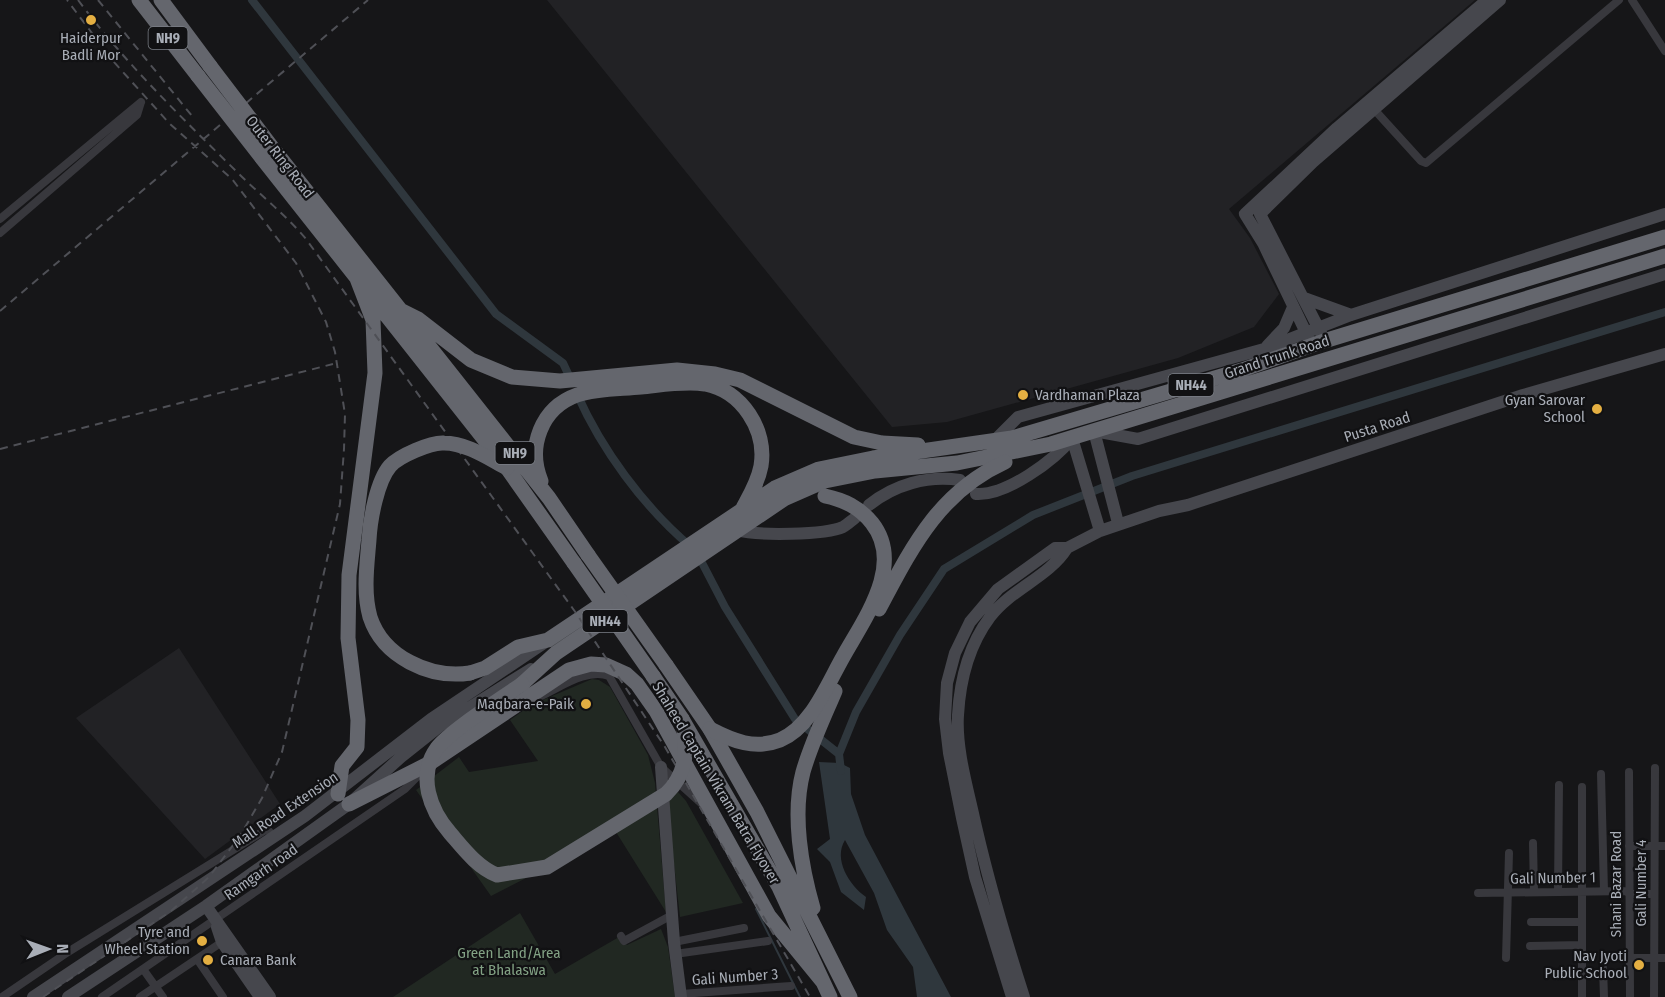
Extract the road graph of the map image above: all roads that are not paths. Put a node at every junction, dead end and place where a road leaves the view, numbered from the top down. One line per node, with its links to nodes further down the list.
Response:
1 (139, 0): 8 (highway, Outer Ring Road / NH9)
2 (161, 0): 8 (highway, Outer Ring Road / NH9)
3 (1487, 0): 9 (main road)
4 (1500, 0): 9 (main road)
5 (1619, 0): 9 (street)
6 (1632, 0): 7 (street)
7 (1665, 51)
8 (204, 71): 10 (highway, Outer Ring Road, bridge)
9 (1371, 106): 11 (main road)
10 (268, 154): 18 (highway, Outer Ring Road); 21 (highway, Outer Ring Road / NH9)
11 (1252, 214): 19 (main road); 20 (main road)
12 (1665, 214): 22 (main road)
13 (0, 219): 14 (street)
14 (0, 233)
15 (1665, 237): 23 (highway, Grand Trunk Road / NH44)
16 (1665, 256): 28 (highway, Grand Trunk Road / NH44)
17 (1665, 274): 28 (main road)
18 (356, 276): 26 (highway, Shaheed Captain Vikram Batra Flyover); 56 (highway)
19 (1304, 298): 22 (main road); 23 (main road)
20 (1293, 307): 23 (main road); 24 (main road)
21 (402, 311): 26 (highway, Shaheed Captain Vikram Batra Flyover / NH9); 27 (highway)
22 (1351, 315): 23 (main road)
23 (1316, 337): 24 (main road); 30 (highway, Grand Trunk Road / NH44)
24 (1264, 349): 30 (main road)
25 (1665, 354): 41 (main road, Pusta Road)
26 (430, 360): 33 (highway, Shaheed Captain Vikram Batra Flyover); 37 (highway, Shaheed Captain Vikram Batra Flyover / NH9)
27 (635, 381): 31 (highway); 37 (highway); 39 (highway)
28 (1094, 430): 29 (highway, Grand Trunk Road / NH44); 41 (main road)
29 (1072, 438): 32 (highway, Grand Trunk Road / NH44); 35 (main road); 42 (main road)
30 (995, 440): 31 (highway, Grand Trunk Road / NH44)
31 (956, 446): 39 (highway, Grand Trunk Road / NH44)
32 (1038, 447): 36 (highway, Grand Trunk Road / NH44); 91 (highway, bridge)
33 (507, 468): 45 (highway, bridge); 47 (highway, Shaheed Captain Vikram Batra Flyover / NH9, bridge)
34 (960, 480): 38 (main road)
35 (976, 494)
36 (793, 496): 43 (highway, Grand Trunk Road / NH44); 48 (highway, bridge)
37 (549, 498): 48 (highway, Shaheed Captain Vikram Batra Flyover / NH9, bridge)
38 (869, 505)
39 (741, 512): 43 (highway, Grand Trunk Road / NH44)
40 (855, 518): 43 (main road)
41 (1118, 523): 42 (main road, Pusta Road)
42 (1098, 525): 44 (main road, Pusta Road)
43 (729, 531): 45 (highway, NH44); 45 (highway, NH44)
44 (1067, 548): 110 (main road); 111 (main road)
45 (552, 646): 47 (highway, bridge); 56 (main road, Mall Road Extension)
46 (512, 709): 49 (highway); 50 (street); 57 (highway)
47 (682, 719): 64 (highway, Shaheed Captain Vikram Batra Flyover)
48 (710, 729): 64 (highway, Shaheed Captain Vikram Batra Flyover)
49 (430, 763): 56 (highway); 75 (street, Ramgarh road)
50 (661, 767): 57 (street); 74 (main road)
51 (1654, 768): 61 (street, Gali Number 4)
52 (1629, 772): 60 (street, Shani Bazar Road)
53 (1601, 774): 68 (street)
54 (1559, 785): 67 (street)
55 (1582, 787): 65 (street)
56 (343, 799): 58 (main road, Mall Road Extension); 73 (main road, Mall Road Extension)
57 (712, 812): 95 (highway)
58 (270, 833): 90 (street); 94 (main road, Mall Road Extension)
59 (1533, 843): 66 (street)
60 (1629, 846): 61 (street); 71 (street, Shani Bazar Road)
61 (1654, 846): 62 (street); 72 (street, Gali Number 4)
62 (1665, 846)
63 (1509, 853): 70 (street)
64 (784, 882): 91 (highway, Shaheed Captain Vikram Batra Flyover); 95 (highway, Shaheed Captain Vikram Batra Flyover)
65 (1582, 890): 67 (street, Gali Number 1); 68 (street, Gali Number 1); 77 (street)
66 (1534, 891): 67 (street, Gali Number 1); 70 (street, Gali Number 1)
67 (1558, 891)
68 (1604, 891): 71 (street, Gali Number 1)
69 (1478, 892): 70 (street, Gali Number 1)
70 (1508, 892): 85 (street)
71 (1629, 892): 72 (street, Gali Number 1); 86 (street, Shani Bazar Road)
72 (1654, 894): 87 (street, Gali Number 4)
73 (206, 906): 75 (main road); 102 (main road, Mall Road Extension)
74 (672, 915): 79 (street); 84 (main road)
75 (215, 920): 81 (main road); 93 (street, Ramgarh road); 107 (main road)
76 (1531, 922): 77 (street)
77 (1582, 922): 82 (street)
78 (744, 928): 84 (street)
79 (621, 936)
80 (768, 941): 84 (street)
81 (222, 942): 89 (street); 106 (main road)
82 (1582, 945): 83 (street); 112 (street)
83 (1530, 946)
84 (675, 948): 99 (main road)
85 (1506, 958)
86 (1630, 958): 87 (street); 114 (street, Shani Bazar Road)
87 (1654, 958): 88 (street); 115 (street, Gali Number 4)
88 (1665, 958)
89 (197, 959): 96 (street); 105 (street)
90 (56, 960): 94 (street); 100 (street)
91 (832, 964): 109 (highway)
92 (1603, 968): 113 (street)
93 (143, 969): 96 (street); 98 (street, Ramgarh road)
94 (66, 975): 101 (main road, Mall Road Extension)
95 (822, 982): 108 (highway)
96 (156, 986): 103 (street); 104 (street)
97 (791, 986): 99 (street, Gali Number 3)
98 (106, 996)
99 (681, 996)
100 (3, 997)
101 (33, 997)
102 (68, 997)
103 (140, 997)
104 (163, 997)
105 (223, 997)
106 (260, 997)
107 (270, 997)
108 (830, 997)
109 (850, 997)
110 (1012, 997)
111 (1024, 997)
112 (1582, 997)
113 (1604, 997)
114 (1630, 997)
115 (1654, 997)

